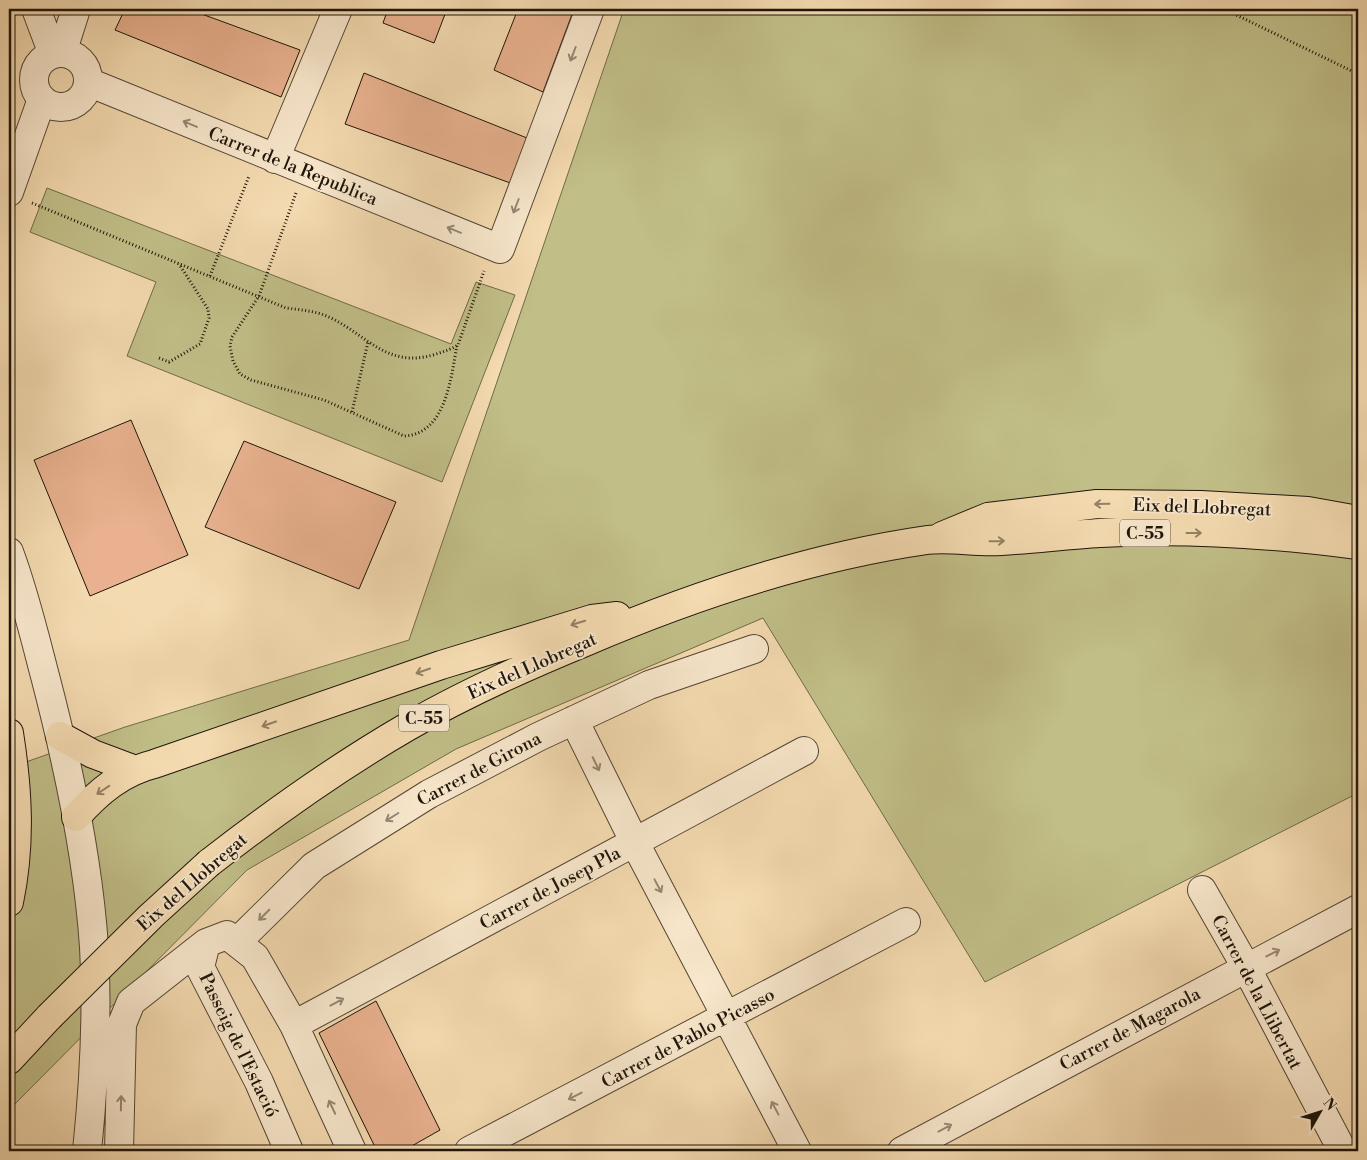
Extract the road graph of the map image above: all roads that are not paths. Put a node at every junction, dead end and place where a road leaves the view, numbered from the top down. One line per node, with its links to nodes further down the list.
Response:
1 (36, 9): 5 (street)
2 (76, 9): 5 (street)
3 (338, 9): 8 (street)
4 (590, 9): 8 (street, Carrer de la Republica, one-way to 8)
5 (58, 53): 6 (street); 7 (street)
6 (88, 82): 7 (street); 8 (street, Carrer de la Republica, one-way to 6)
7 (42, 99): 9 (street)
8 (267, 156)
9 (18, 196)
10 (1358, 520): 11 (highway, Eix del Llobregat / C-55, one-way to 11)
11 (931, 540): 12 (highway, Eix del Llobregat / C-55, one-way to 12); 14 (highway, Eix del Llobregat / C-55)
12 (1358, 545)
13 (10, 559): 18 (street)
14 (661, 610): 20 (highway, one-way to 20); 32 (highway, Eix del Llobregat / C-55, bridge)
15 (754, 649): 16 (street, Carrer de Girona)
16 (574, 720): 22 (street, one-way to 22); 27 (street, Carrer de Girona, one-way to 27)
17 (9, 733): 24 (highway)
18 (60, 736): 20 (highway); 21 (street)
19 (804, 751): 22 (street, Carrer de Josep Pla)
20 (133, 769): 21 (highway, one-way to 21)
21 (76, 817): 34 (street)
22 (635, 843): 30 (street, one-way to 30); 31 (street, Carrer de Josep Pla, one-way to 22)
23 (1202, 890): 29 (street, Carrer de la Llibertat)
24 (9, 902)
25 (1358, 909): 29 (street, Carrer de Magarola, one-way to 25)
26 (906, 922): 30 (street, Carrer de Pablo Picasso)
27 (237, 942): 28 (street); 31 (street)
28 (206, 943): 35 (street, one-way to 28); 36 (street, Passeig de l'Estació)
29 (1246, 967): 33 (street, Carrer de la Llibertat); 40 (street, Carrer de Magarola, one-way to 29)
30 (727, 1018): 38 (street, Carrer de Pablo Picasso, one-way to 38); 39 (street, one-way to 30)
31 (294, 1025): 37 (street, one-way to 31)
32 (9, 1060)
33 (1343, 1145)
34 (87, 1151)
35 (119, 1151)
36 (289, 1151)
37 (352, 1151)
38 (469, 1151)
39 (797, 1151)
40 (902, 1151)

